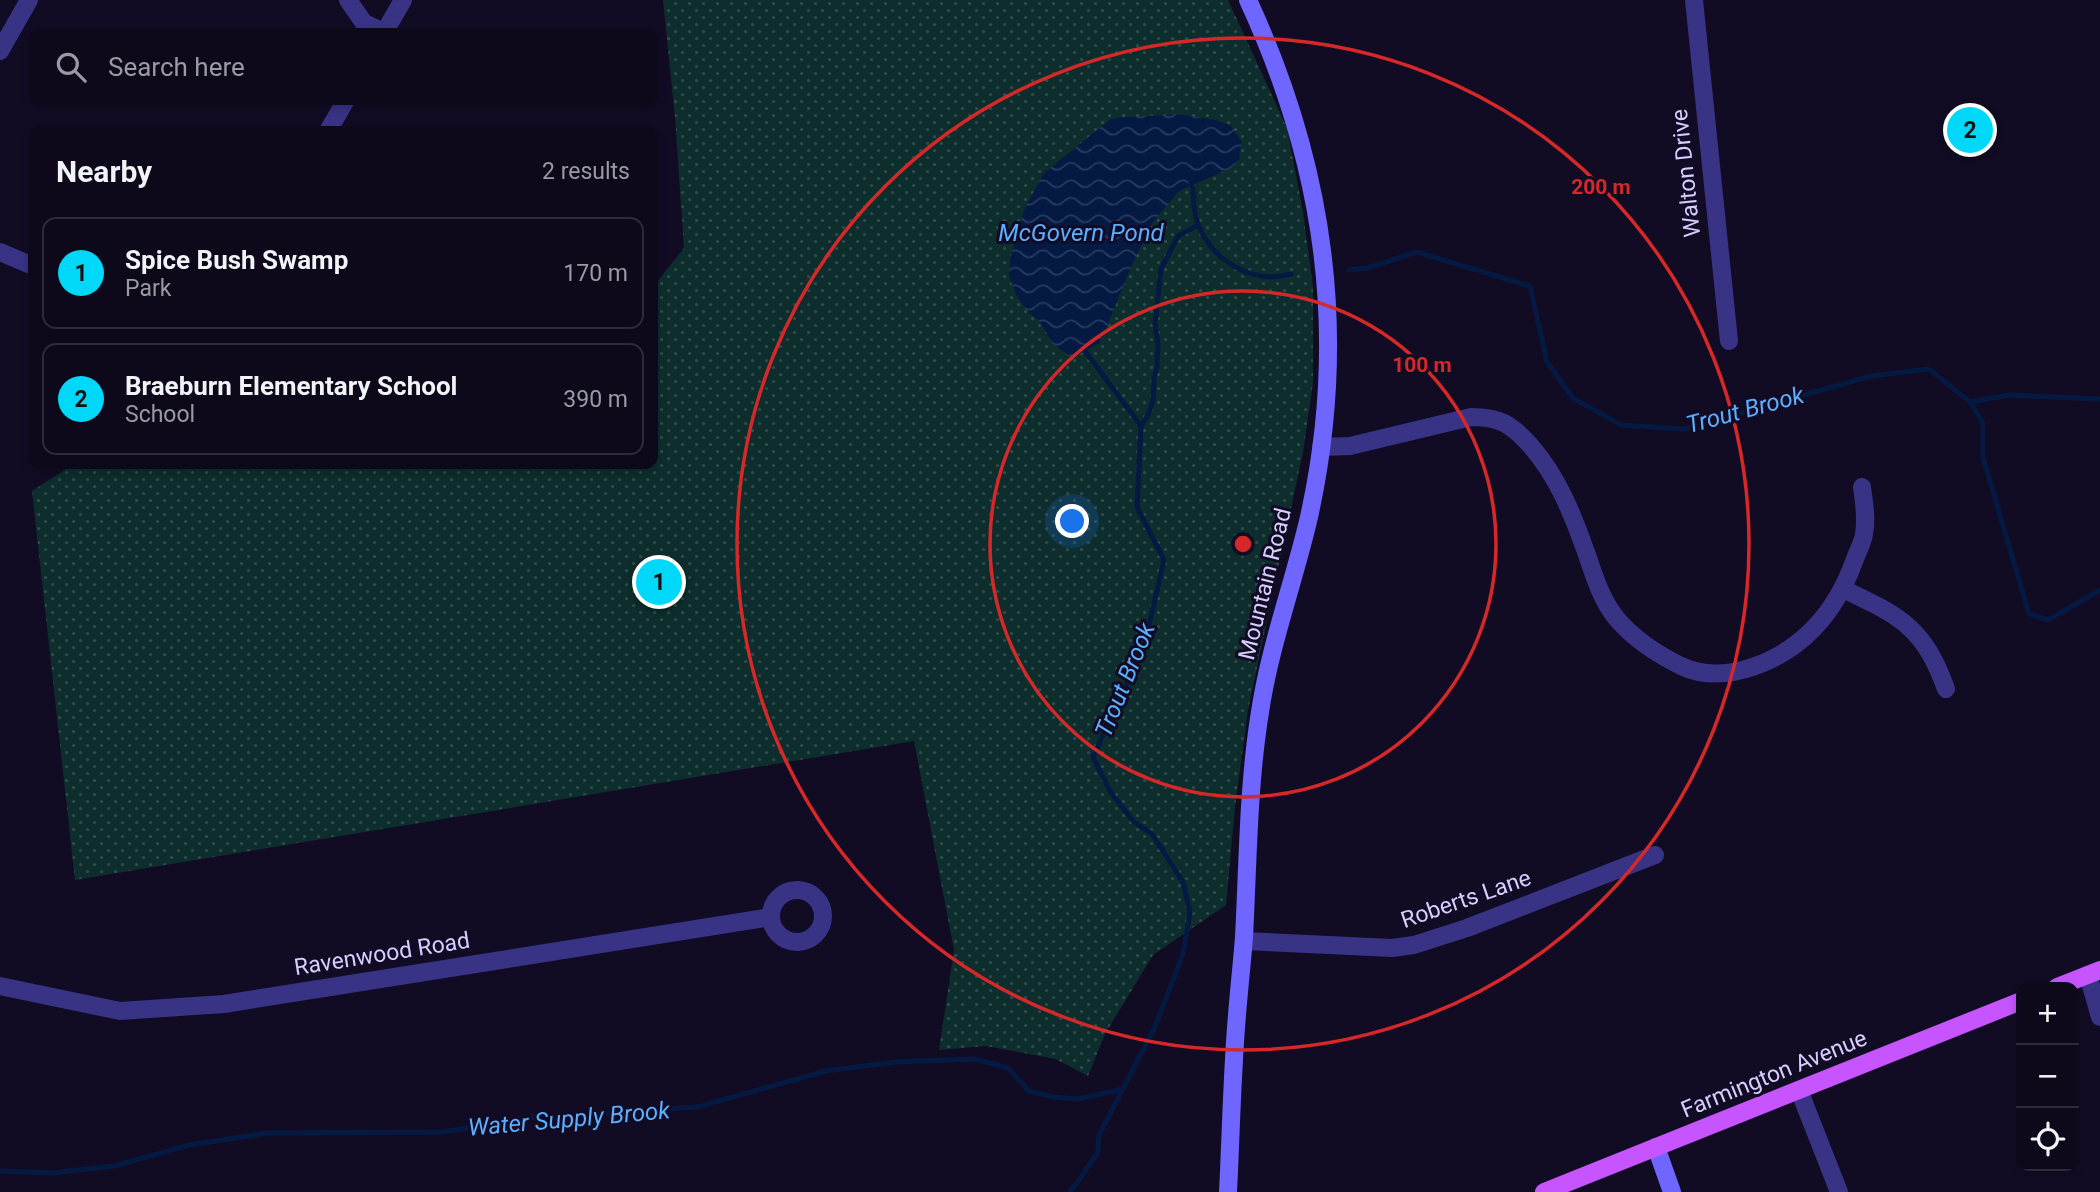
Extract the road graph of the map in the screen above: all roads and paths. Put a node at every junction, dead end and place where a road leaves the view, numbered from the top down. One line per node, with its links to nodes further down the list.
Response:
1 (30, 0): 8 (street)
2 (348, 0): 6 (street)
3 (403, 0): 7 (street)
4 (1248, 0): 14 (main road, Mountain Road)
5 (1694, 0): 13 (street, Walton Drive)
6 (374, 28)
7 (388, 28)
8 (0, 51)
9 (343, 105): 10 (street)
10 (331, 126)
11 (0, 251): 12 (street)
12 (28, 264)
13 (1729, 341)
14 (1321, 447): 16 (street); 20 (main road, Mountain Road)
15 (1861, 487): 16 (street)
16 (1843, 589): 17 (street)
17 (1946, 690)
18 (1655, 855): 20 (street, Roberts Lane)
19 (771, 917): 23 (street, Ravenwood Road)
20 (1244, 941): 28 (main road, Mountain Road)
21 (2094, 972): 22 (main road); 25 (street)
22 (2069, 982)
23 (0, 986)
24 (2016, 1003): 26 (main road, Farmington Avenue)
25 (2100, 1017)
26 (1799, 1090): 27 (main road, Farmington Avenue); 31 (street)
27 (1656, 1147): 29 (main road, Farmington Avenue); 30 (main road)
28 (1228, 1192)
29 (1544, 1192)
30 (1672, 1192)
31 (1839, 1192)

